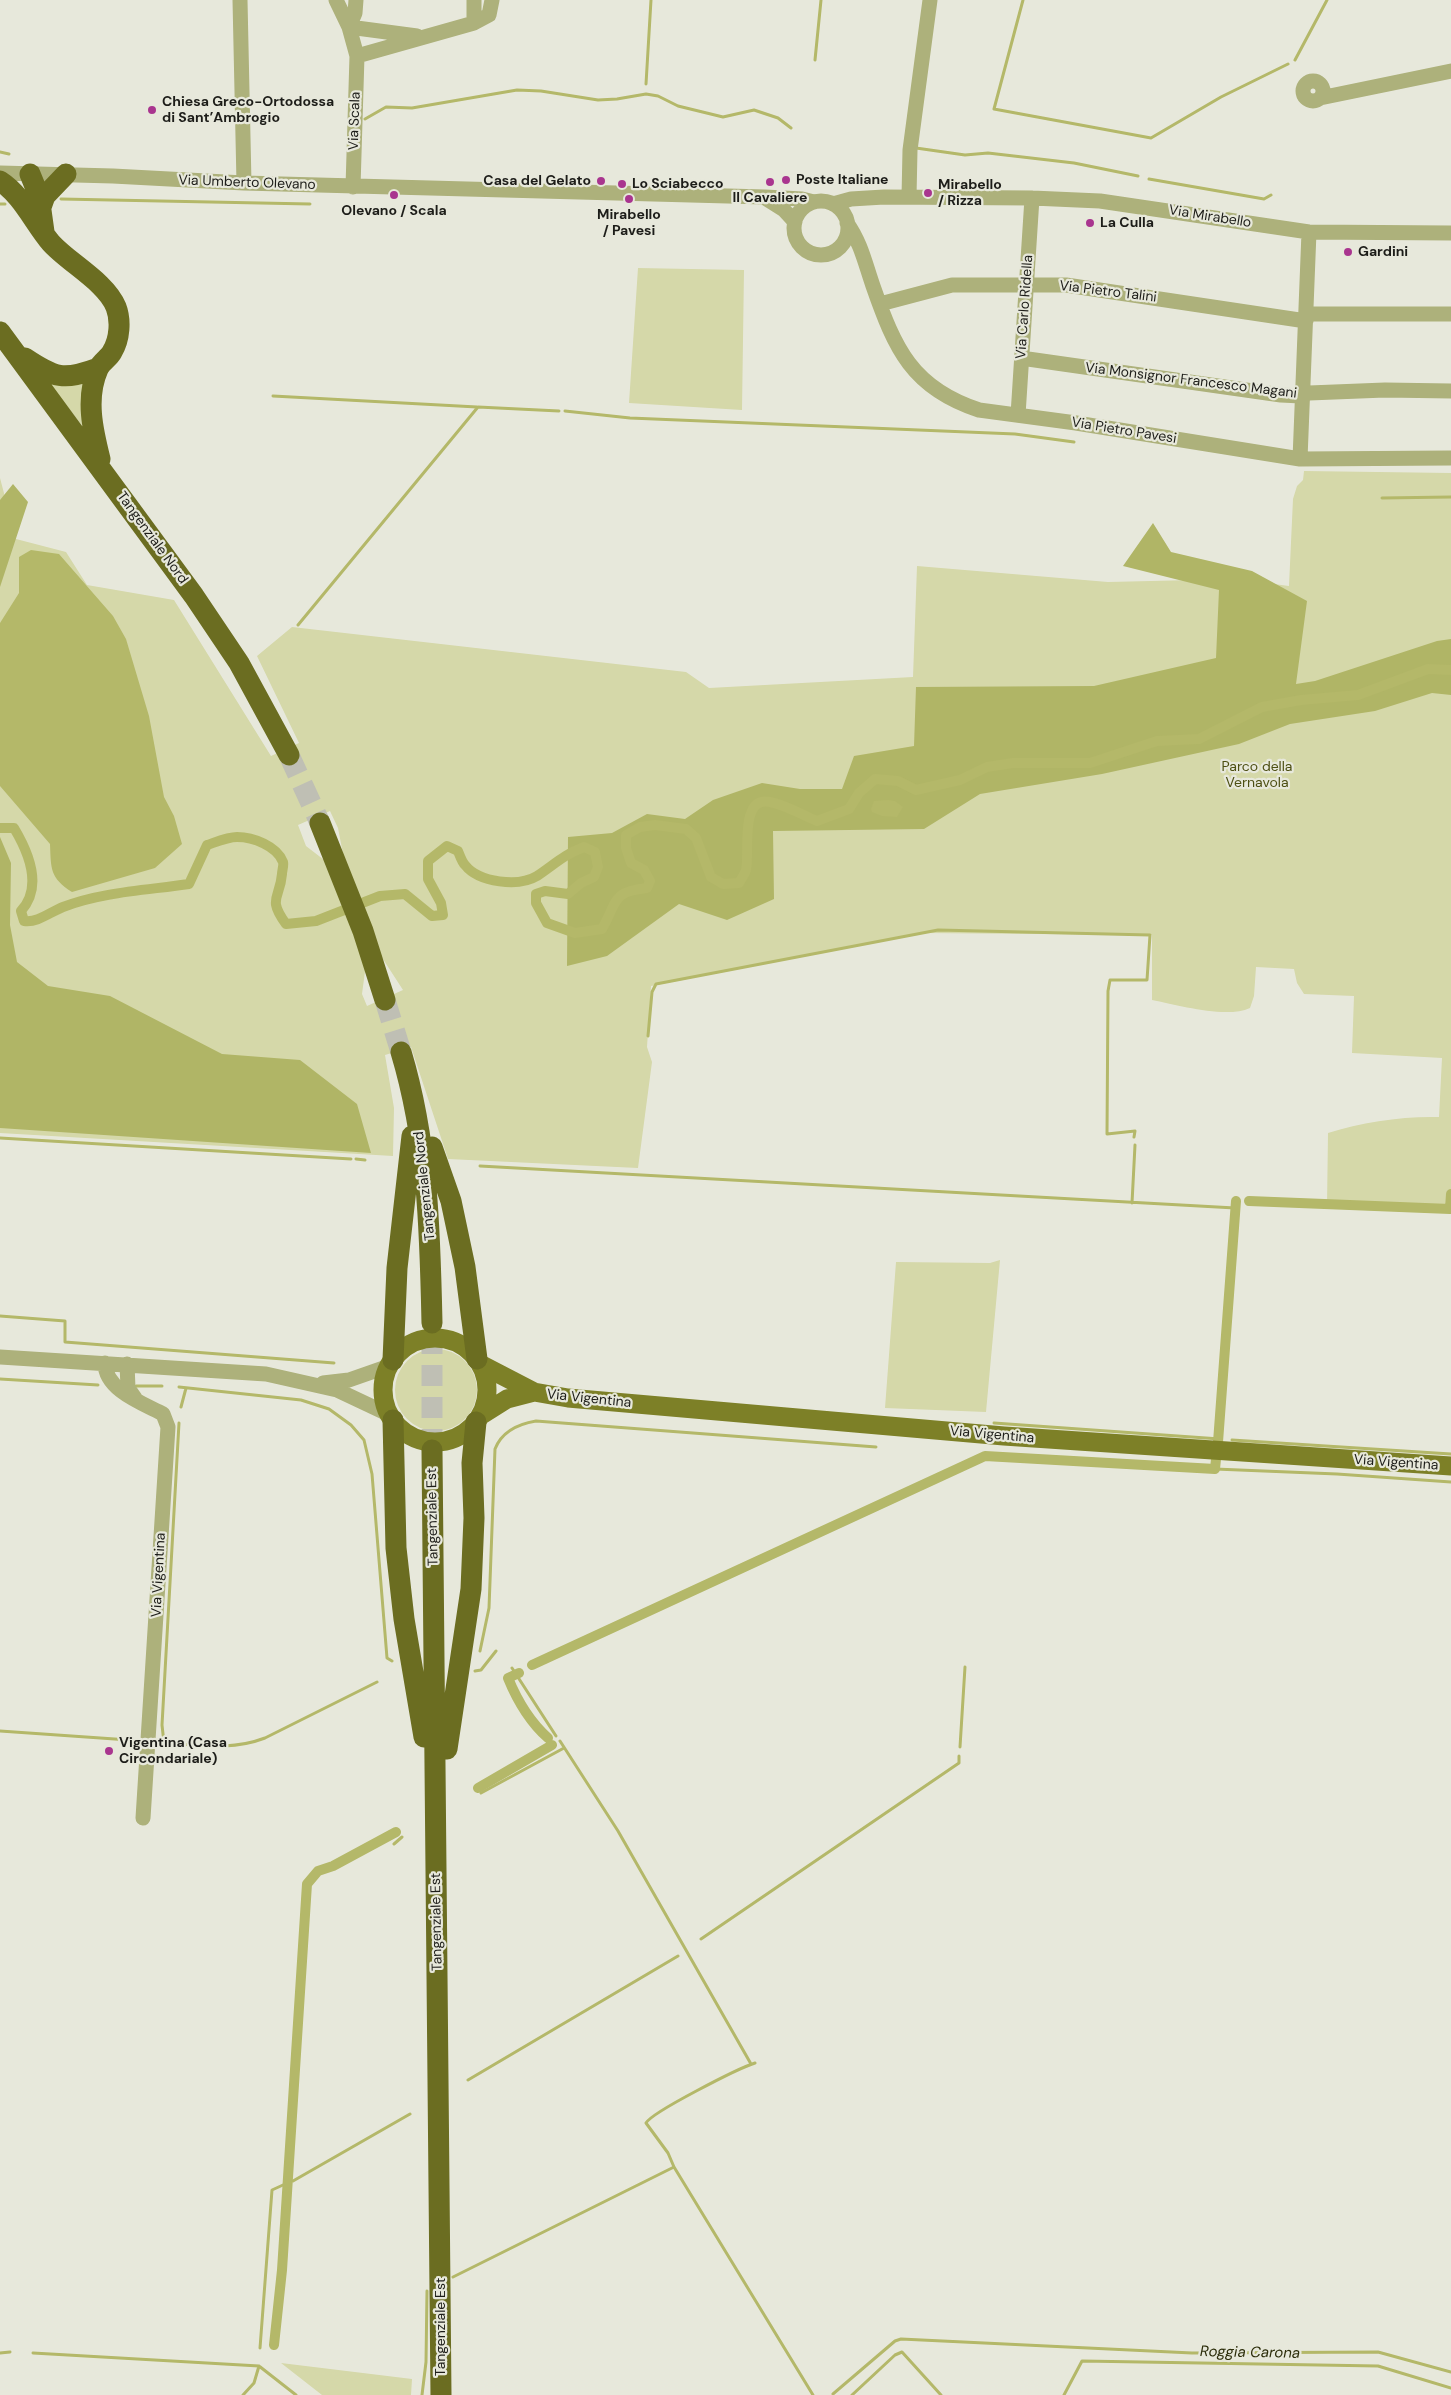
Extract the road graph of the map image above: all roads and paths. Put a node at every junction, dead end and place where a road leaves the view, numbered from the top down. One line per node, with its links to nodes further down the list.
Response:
1 (240, 0): 17 (street)
2 (356, 0): 8 (street)
3 (474, 0): 7 (street)
4 (492, 0): 7 (street)
5 (930, 0): 21 (street)
6 (338, 1): 8 (street, Via Scala)
7 (474, 23): 9 (street)
8 (349, 27): 9 (street); 10 (street, Via Scala)
9 (426, 37): 10 (street)
10 (357, 56): 18 (street, Via Scala)
11 (1451, 71): 12 (street)
12 (1320, 98)
13 (0, 173): 14 (street, Via Umberto Olevano)
14 (30, 174): 15 (street, Via Umberto Olevano); 25 (highway)
15 (66, 174): 17 (street, Via Umberto Olevano); 25 (highway)
16 (0, 181): 25 (highway)
17 (244, 183): 18 (street, Via Umberto Olevano)
18 (353, 187): 19 (street, Via Umberto Olevano)
19 (764, 197): 23 (street); 27 (street)
20 (884, 197): 21 (street, Via Mirabello); 24 (street, Via Mirabello); 26 (street, Via Mirabello)
21 (909, 197): 22 (street, Via Mirabello)
22 (1032, 198): 28 (street, Via Mirabello); 32 (street, Via Carlo Ridella)
23 (814, 202): 24 (street); 27 (street)
24 (834, 204): 26 (street)
25 (33, 209): 39 (highway)
26 (846, 220): 30 (street); 31 (street, Via Pietro Pavesi)
27 (794, 222): 30 (street)
28 (1309, 232): 29 (street, Via Mirabello); 35 (street)
29 (1451, 233)
30 (835, 251): 31 (street, Via Pietro Pavesi)
31 (870, 276): 33 (street, Via Pietro Pavesi)
32 (1027, 285): 33 (street, Via Pietro Talini); 35 (street, Via Pietro Talini); 38 (street, Via Carlo Ridella)
33 (880, 304): 42 (street, Via Pietro Pavesi)
34 (1451, 314): 35 (street, Via Pietro Talini)
35 (1306, 317): 41 (street)
36 (0, 332): 37 (highway, Tangenziale Nord)
37 (15, 352): 39 (highway); 45 (highway, Tangenziale Nord)
38 (1022, 358): 41 (street, Via Monsignor Francesco Magani); 42 (street, Via Carlo Ridella)
39 (98, 368): 45 (highway)
40 (1451, 391): 41 (street, Via Monsignor Francesco Magani)
41 (1301, 396): 44 (street)
42 (1018, 415): 44 (street, Via Pietro Pavesi)
43 (1451, 458): 44 (street, Via Pietro Pavesi)
44 (1300, 459)
45 (104, 472): 46 (highway, Tangenziale Nord)
46 (290, 755)
47 (320, 823): 48 (highway)
48 (385, 1000)
49 (401, 1052): 50 (highway, Tangenziale Nord)
50 (414, 1095): 51 (highway, Tangenziale Nord); 53 (highway); 55 (highway)
51 (432, 1322)
52 (0, 1357): 54 (street, Via Vigentina)
53 (478, 1361): 55 (main road, Via Vigentina); 58 (main road, Via Vigentina); 61 (main road)
54 (105, 1363): 56 (street, Via Vigentina); 59 (street, Via Vigentina)
55 (391, 1363): 57 (street, Via Vigentina); 60 (main road)
56 (127, 1364): 57 (street, Via Vigentina); 59 (street)
57 (316, 1384): 60 (street, Via Vigentina)
58 (534, 1392): 61 (main road, Via Vigentina); 63 (main road, Via Vigentina)
59 (136, 1400): 64 (street, Via Vigentina)
60 (391, 1418): 61 (main road, Via Vigentina); 65 (highway)
61 (478, 1419): 65 (highway)
62 (432, 1450): 65 (highway, Tangenziale Est)
63 (1451, 1466)
64 (143, 1818)
65 (436, 1884): 66 (highway, Tangenziale Est)
66 (441, 2395)

